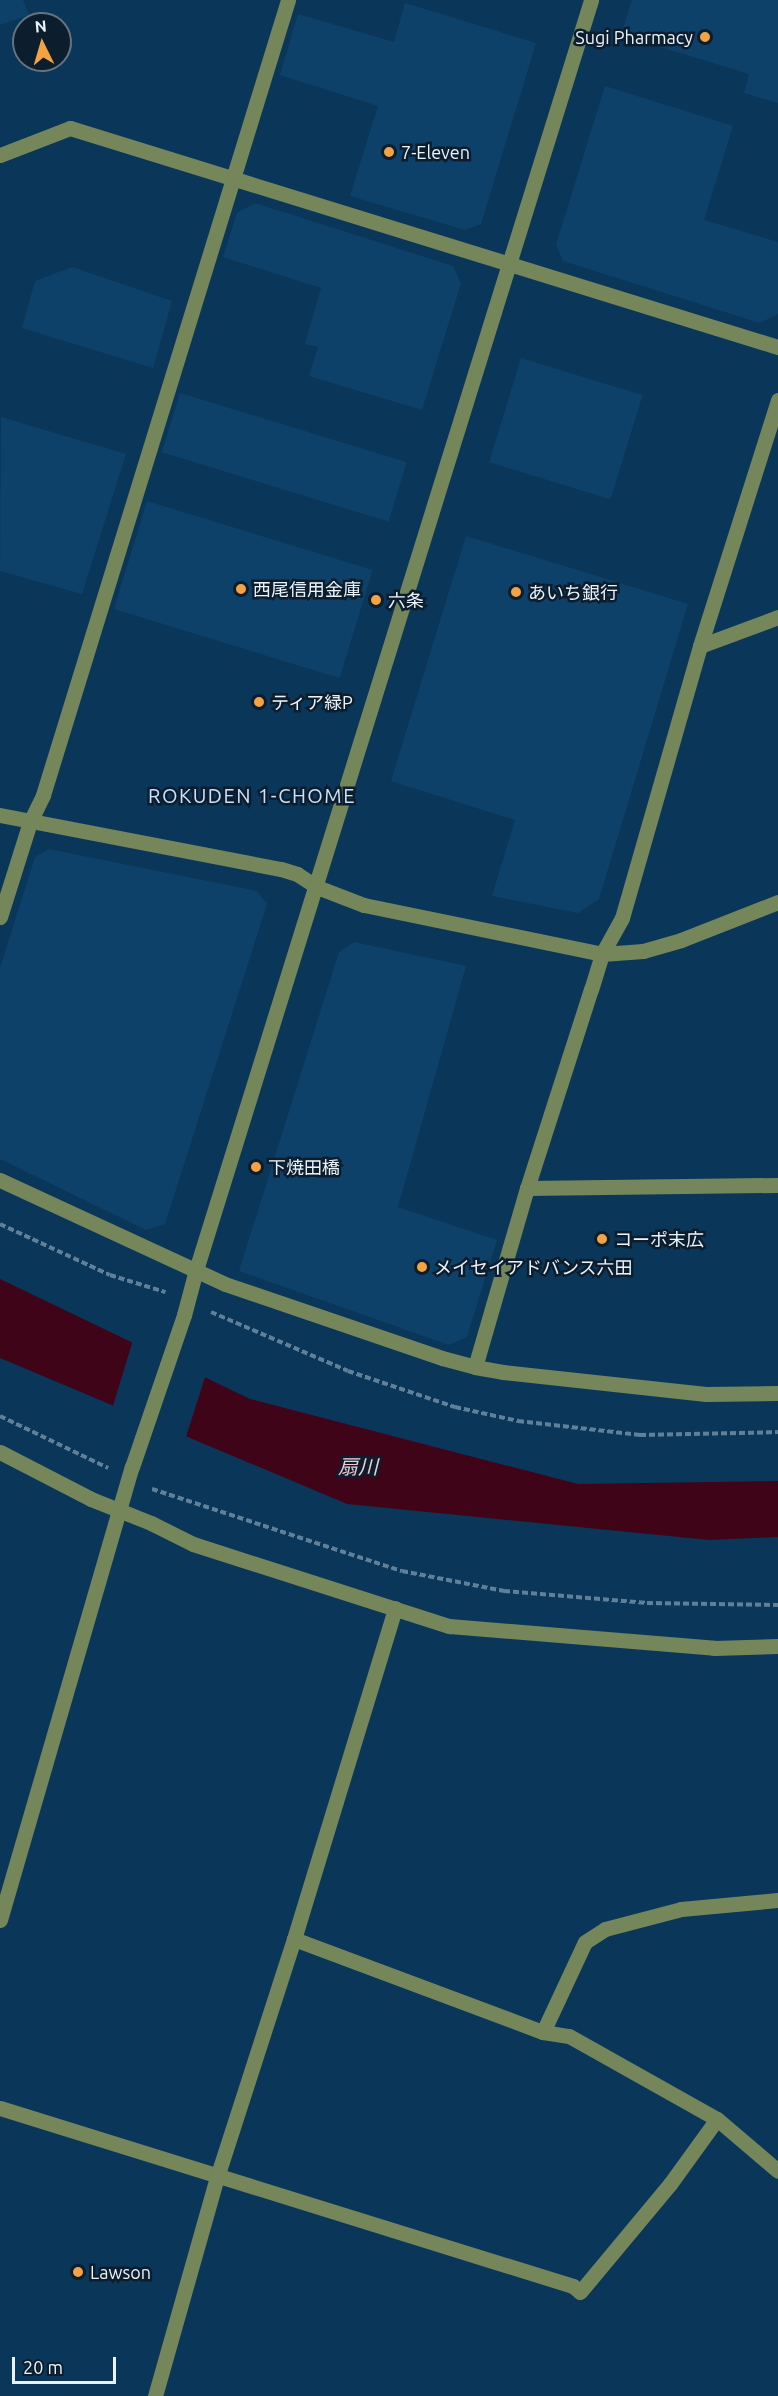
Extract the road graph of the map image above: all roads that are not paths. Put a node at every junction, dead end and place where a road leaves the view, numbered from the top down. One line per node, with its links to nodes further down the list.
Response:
1 (288, 0): 4 (street)
2 (591, 0): 5 (street)
3 (0, 155): 4 (street)
4 (232, 179): 5 (street); 11 (street)
5 (509, 265): 6 (street); 12 (street)
6 (778, 347)
7 (778, 400): 9 (street)
8 (778, 617): 9 (street)
9 (700, 646): 15 (street)
10 (0, 815): 11 (street)
11 (30, 822): 12 (street); 14 (street)
12 (317, 887): 15 (street); 19 (street)
13 (778, 902): 15 (street)
14 (0, 917)
15 (603, 954): 18 (street)
16 (0, 1180): 19 (street)
17 (778, 1185): 18 (street)
18 (527, 1188): 20 (street)
19 (196, 1270): 20 (street); 23 (street)
20 (475, 1366): 21 (street)
21 (778, 1393)
22 (0, 1452): 23 (street)
23 (122, 1510): 24 (street); 27 (street)
24 (395, 1608): 25 (street); 28 (street)
25 (778, 1646)
26 (778, 1899): 29 (street)
27 (0, 1920)
28 (294, 1939): 29 (street); 33 (street)
29 (543, 2032): 31 (street)
30 (0, 2108): 33 (street)
31 (717, 2119): 32 (street); 33 (street)
32 (778, 2171)
33 (218, 2174): 34 (street)
34 (155, 2396)

